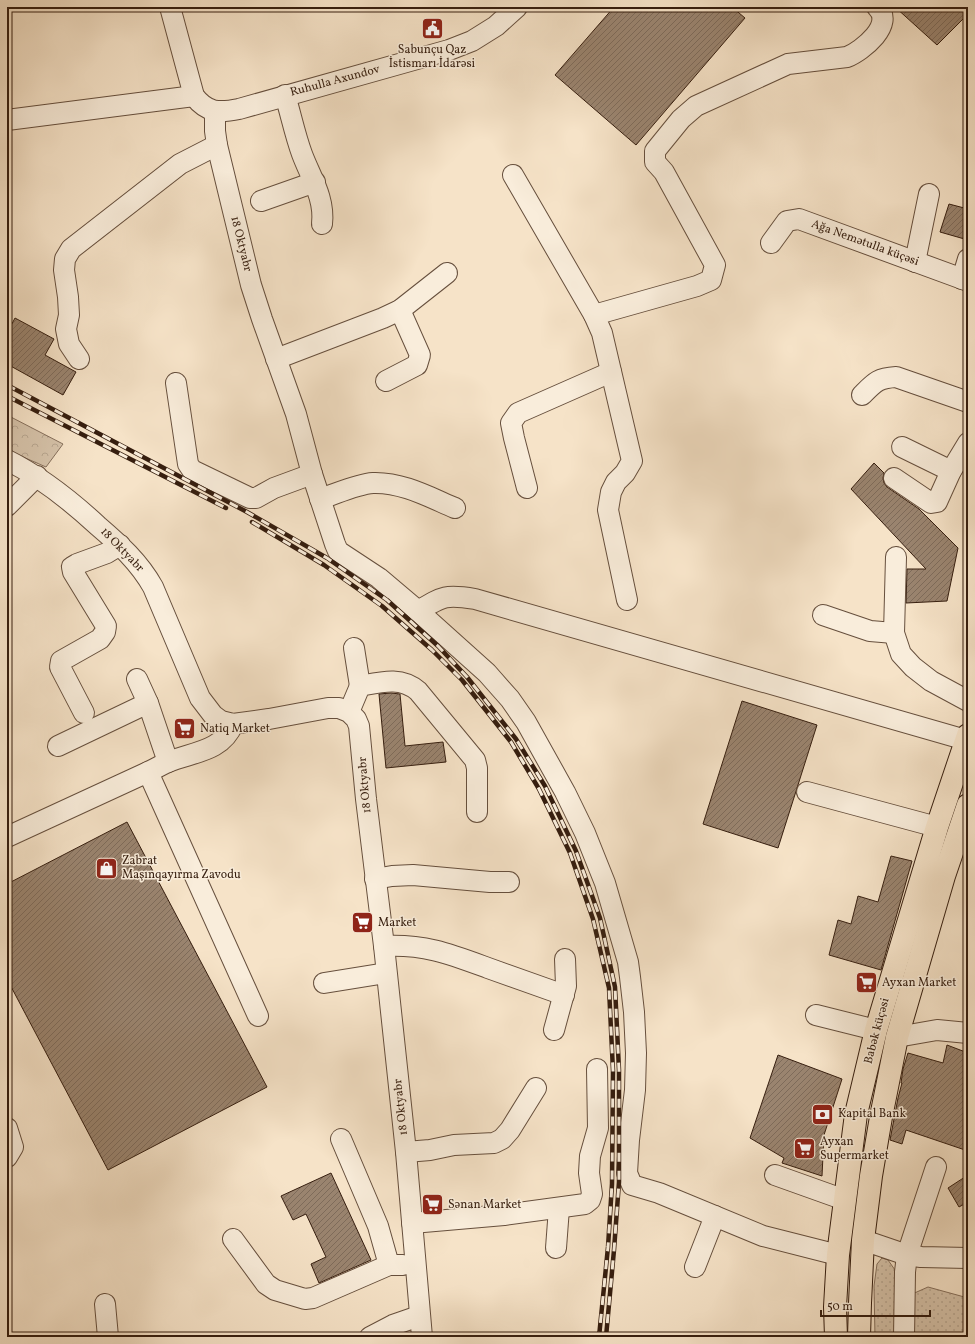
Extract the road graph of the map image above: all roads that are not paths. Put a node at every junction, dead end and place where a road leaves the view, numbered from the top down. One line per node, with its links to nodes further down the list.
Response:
1 (170, 7): 5 (street)
2 (517, 7): 4 (street, Ruhulla Axundov)
3 (877, 7): 20 (street)
4 (285, 95): 6 (street, Ruhulla Axundov); 10 (street)
5 (194, 96): 6 (street); 7 (street)
6 (215, 112): 8 (street, 18 Oktyabr)
7 (7, 120)
8 (217, 145): 21 (street, 18 Oktyabr); 22 (street)
9 (513, 175): 20 (street)
10 (315, 182): 12 (street); 13 (street)
11 (929, 194): 16 (street)
12 (261, 201)
13 (322, 224)
14 (771, 243): 16 (street, Ağa Nemətulla küçəsi)
15 (968, 259): 18 (street)
16 (915, 262): 18 (street, Ağa Nemətulla küçəsi)
17 (448, 273): 19 (street)
18 (965, 280)
19 (400, 310): 21 (street); 24 (street)
20 (594, 315): 23 (street)
21 (276, 359): 32 (street, 18 Oktyabr)
22 (79, 360)
23 (611, 372): 35 (street); 41 (street)
24 (386, 381)
25 (176, 383): 32 (street)
26 (862, 395): 27 (street)
27 (968, 402)
28 (968, 443): 31 (street)
29 (902, 447): 31 (street)
30 (7, 460): 33 (street, 18 Oktyabr)
31 (951, 471): 34 (street)
32 (312, 474): 36 (street, 18 Oktyabr)
33 (37, 476): 37 (street); 39 (street, 18 Oktyabr)
34 (894, 478)
35 (527, 488)
36 (320, 499): 38 (street); 42 (street, 18 Oktyabr)
37 (7, 506)
38 (455, 508)
39 (120, 545): 51 (street); 52 (street, 18 Oktyabr)
40 (896, 557): 44 (street)
41 (627, 600)
42 (418, 611): 53 (street); 85 (street, 18 Oktyabr)
43 (823, 615): 44 (street)
44 (894, 633): 48 (street)
45 (354, 648): 47 (street)
46 (137, 679): 49 (street)
47 (360, 686): 50 (street); 59 (street)
48 (968, 701)
49 (148, 703): 54 (street); 55 (street)
50 (349, 712): 52 (street); 62 (street, 18 Oktyabr)
51 (84, 713)
52 (233, 724): 55 (street)
53 (967, 737): 60 (main road, Babək küçəsi)
54 (58, 746)
55 (168, 762): 56 (street)
56 (148, 772): 61 (street); 70 (street)
57 (807, 792): 60 (street)
58 (968, 805): 74 (main road, Babək küçəsi)
59 (477, 812)
60 (937, 827): 72 (main road, Babək küçəsi)
61 (7, 837)
62 (375, 879): 63 (street); 64 (street, 18 Oktyabr)
63 (508, 882)
64 (384, 946): 66 (street, 18 Oktyabr); 68 (street)
65 (564, 959): 68 (street)
66 (386, 973): 67 (street); 79 (street, 18 Oktyabr)
67 (324, 983)
68 (564, 995): 71 (street)
69 (816, 1015): 72 (street)
70 (258, 1016)
71 (554, 1030)
72 (876, 1030): 83 (main road, Babək küçəsi)
73 (968, 1034): 74 (street)
74 (898, 1037): 88 (main road, Babək küçəsi)
75 (597, 1069): 84 (street)
76 (536, 1088): 79 (street)
77 (7, 1128): 80 (street)
78 (341, 1139): 94 (street)
79 (406, 1152): 86 (street, 18 Oktyabr)
80 (7, 1157)
81 (936, 1167): 91 (street)
82 (775, 1175): 83 (street)
83 (845, 1200): 90 (main road, Babək küçəsi)
84 (559, 1208): 86 (street); 89 (street)
85 (715, 1216): 90 (street, 18 Oktyabr); 95 (street)
86 (412, 1223): 93 (street, 18 Oktyabr)
87 (233, 1239): 94 (street)
88 (863, 1240): 91 (street); 102 (main road, Babək küçəsi)
89 (556, 1248)
90 (838, 1255): 101 (main road, Babək küçəsi)
91 (907, 1255): 92 (street); 103 (street)
92 (968, 1258)
93 (415, 1264): 94 (street); 97 (street, 18 Oktyabr)
94 (389, 1265)
95 (695, 1266)
96 (104, 1304): 98 (street)
97 (419, 1316): 99 (street); 100 (street, 18 Oktyabr)
98 (108, 1337)
99 (370, 1337)
100 (422, 1337)
101 (836, 1337)
102 (860, 1337)
103 (904, 1337)

